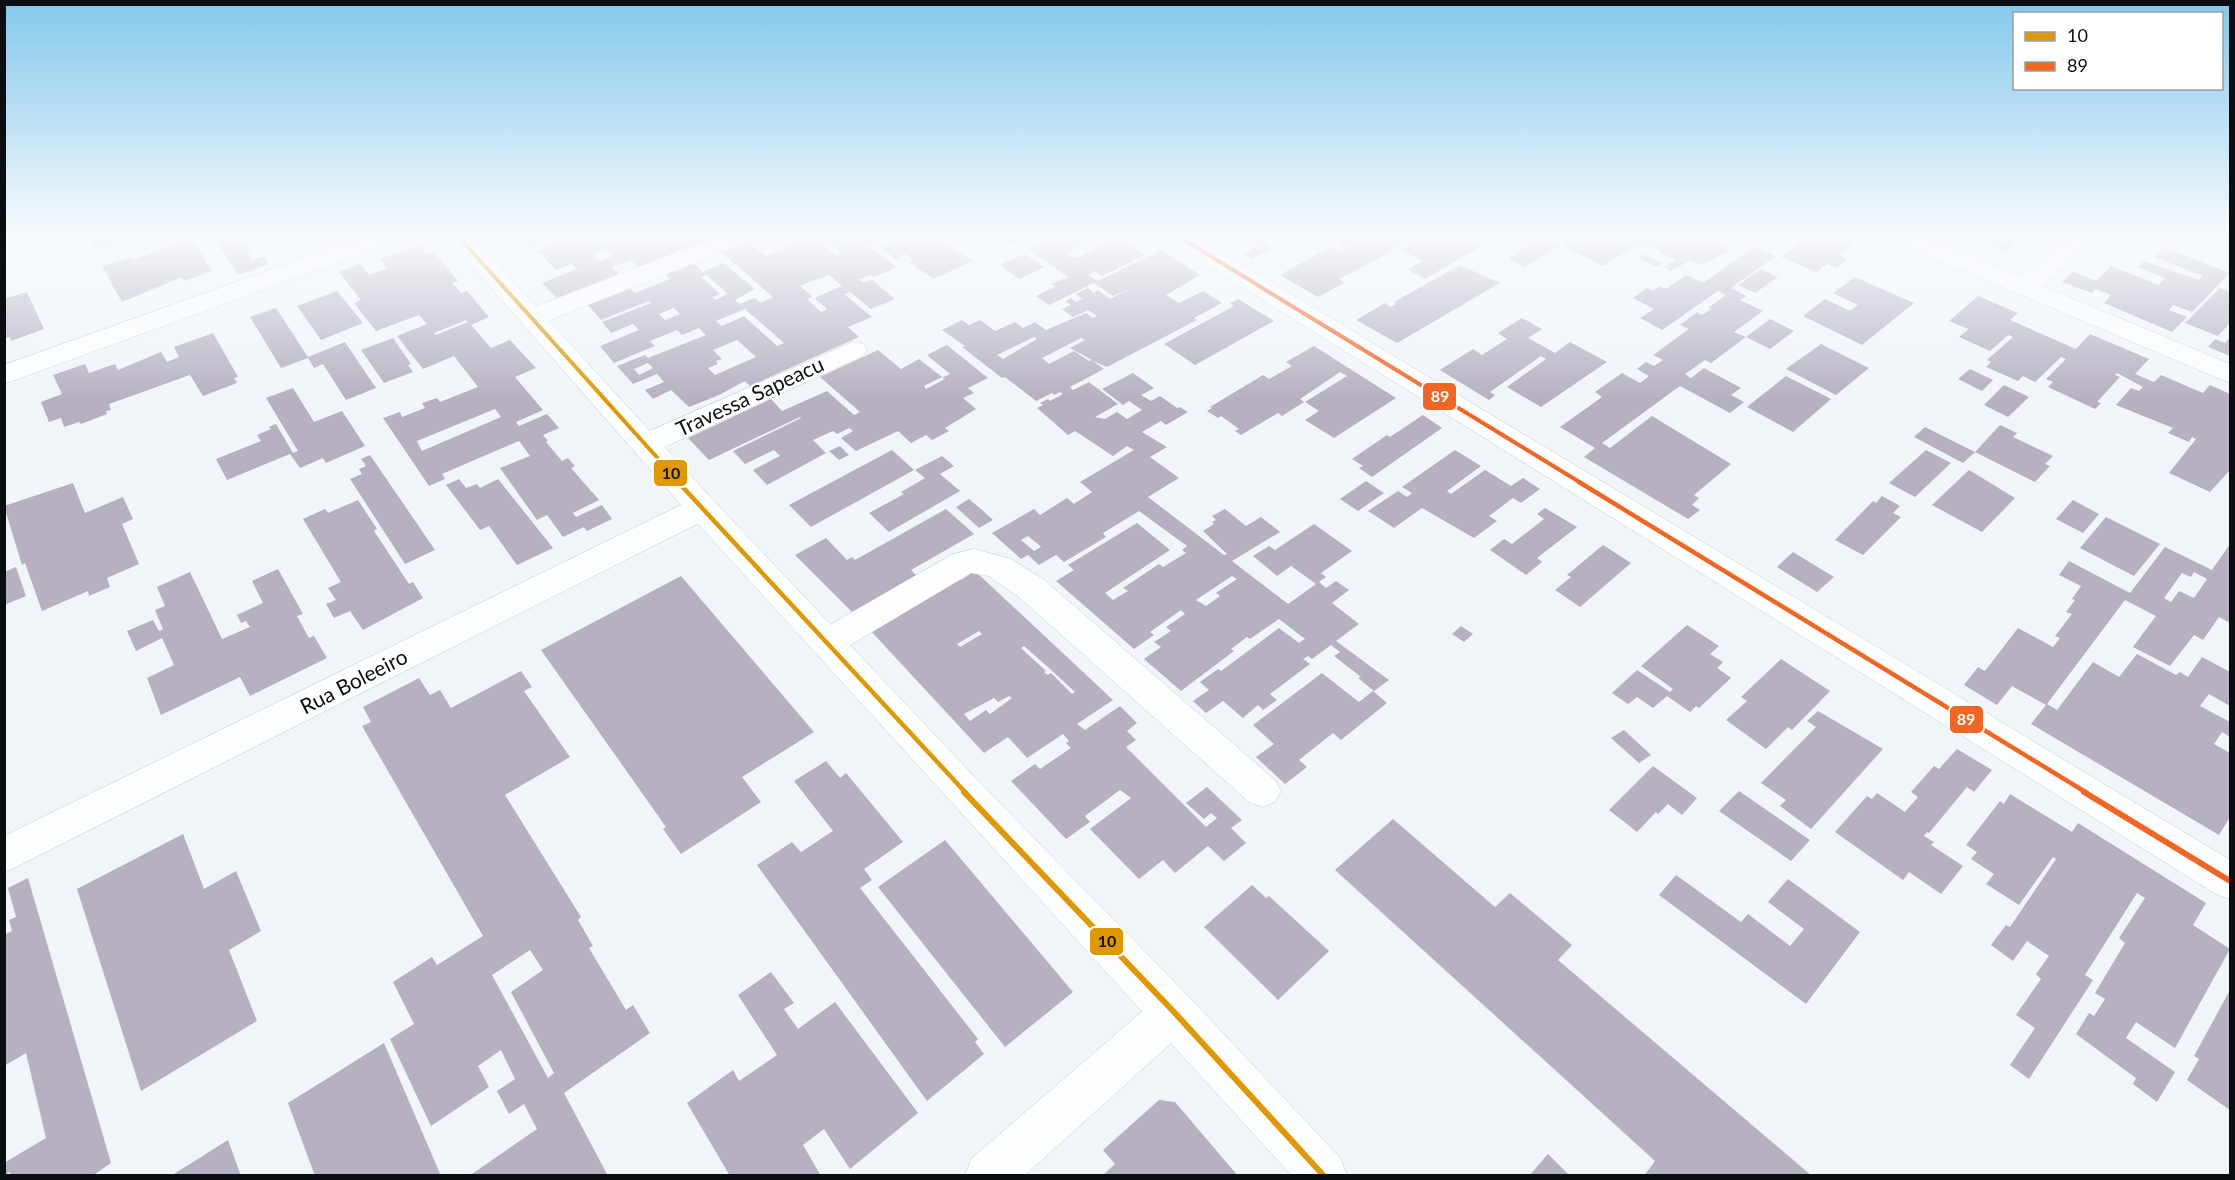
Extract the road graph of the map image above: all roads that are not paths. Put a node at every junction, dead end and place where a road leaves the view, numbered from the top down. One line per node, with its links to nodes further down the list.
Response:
1 (238, 290): 9 (street)
2 (507, 290): 6 (street)
3 (602, 290): 6 (street)
4 (1266, 290): 15 (street)
5 (2030, 290): 8 (street)
6 (532, 317): 10 (street)
7 (853, 350): 10 (street, Travessa Sapeacu)
8 (2230, 374)
9 (4, 375)
10 (646, 444): 11 (street)
11 (702, 508): 12 (street); 14 (street, Rua Boleeiro)
12 (828, 642): 13 (street); 16 (street)
13 (1262, 791)
14 (4, 856)
15 (2230, 881)
16 (1173, 1012): 17 (street); 18 (street)
17 (988, 1176)
18 (1324, 1176)

